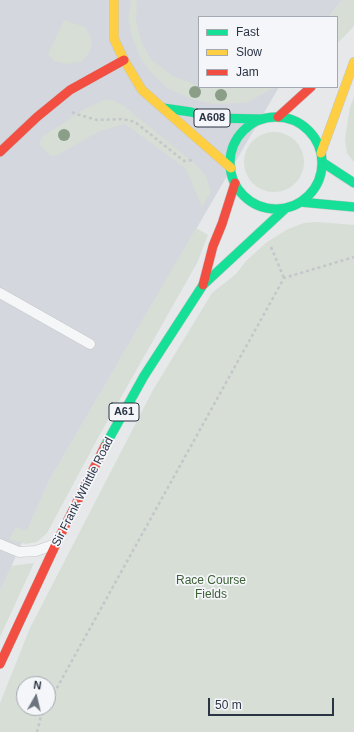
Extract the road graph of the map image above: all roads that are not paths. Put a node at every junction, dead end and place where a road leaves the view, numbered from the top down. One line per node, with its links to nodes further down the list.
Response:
1 (114, 0): 3 (main road, A608)
2 (354, 53): 4 (main road)
3 (124, 60): 7 (main road, A608); 10 (main road)
4 (343, 62)
5 (354, 62): 11 (main road)
6 (310, 88): 8 (main road)
7 (163, 108): 9 (main road, A608); 12 (main road, A608)
8 (278, 117): 9 (main road); 11 (main road)
9 (263, 119): 12 (main road)
10 (0, 152)
11 (322, 157): 14 (main road); 15 (main road)
12 (231, 168): 13 (main road)
13 (235, 183): 17 (main road); 18 (main road, Sir Frank Whittle Road / A61)
14 (354, 183)
15 (300, 202): 16 (main road); 17 (main road)
16 (354, 207)
17 (286, 208): 18 (main road, Sir Frank Whittle Road / A61)
18 (203, 286): 22 (main road, Sir Frank Whittle Road / A61)
19 (0, 292): 20 (lane)
20 (90, 344)
21 (0, 544): 22 (lane)
22 (56, 544): 23 (main road, Sir Frank Whittle Road / A61)
23 (0, 664)

